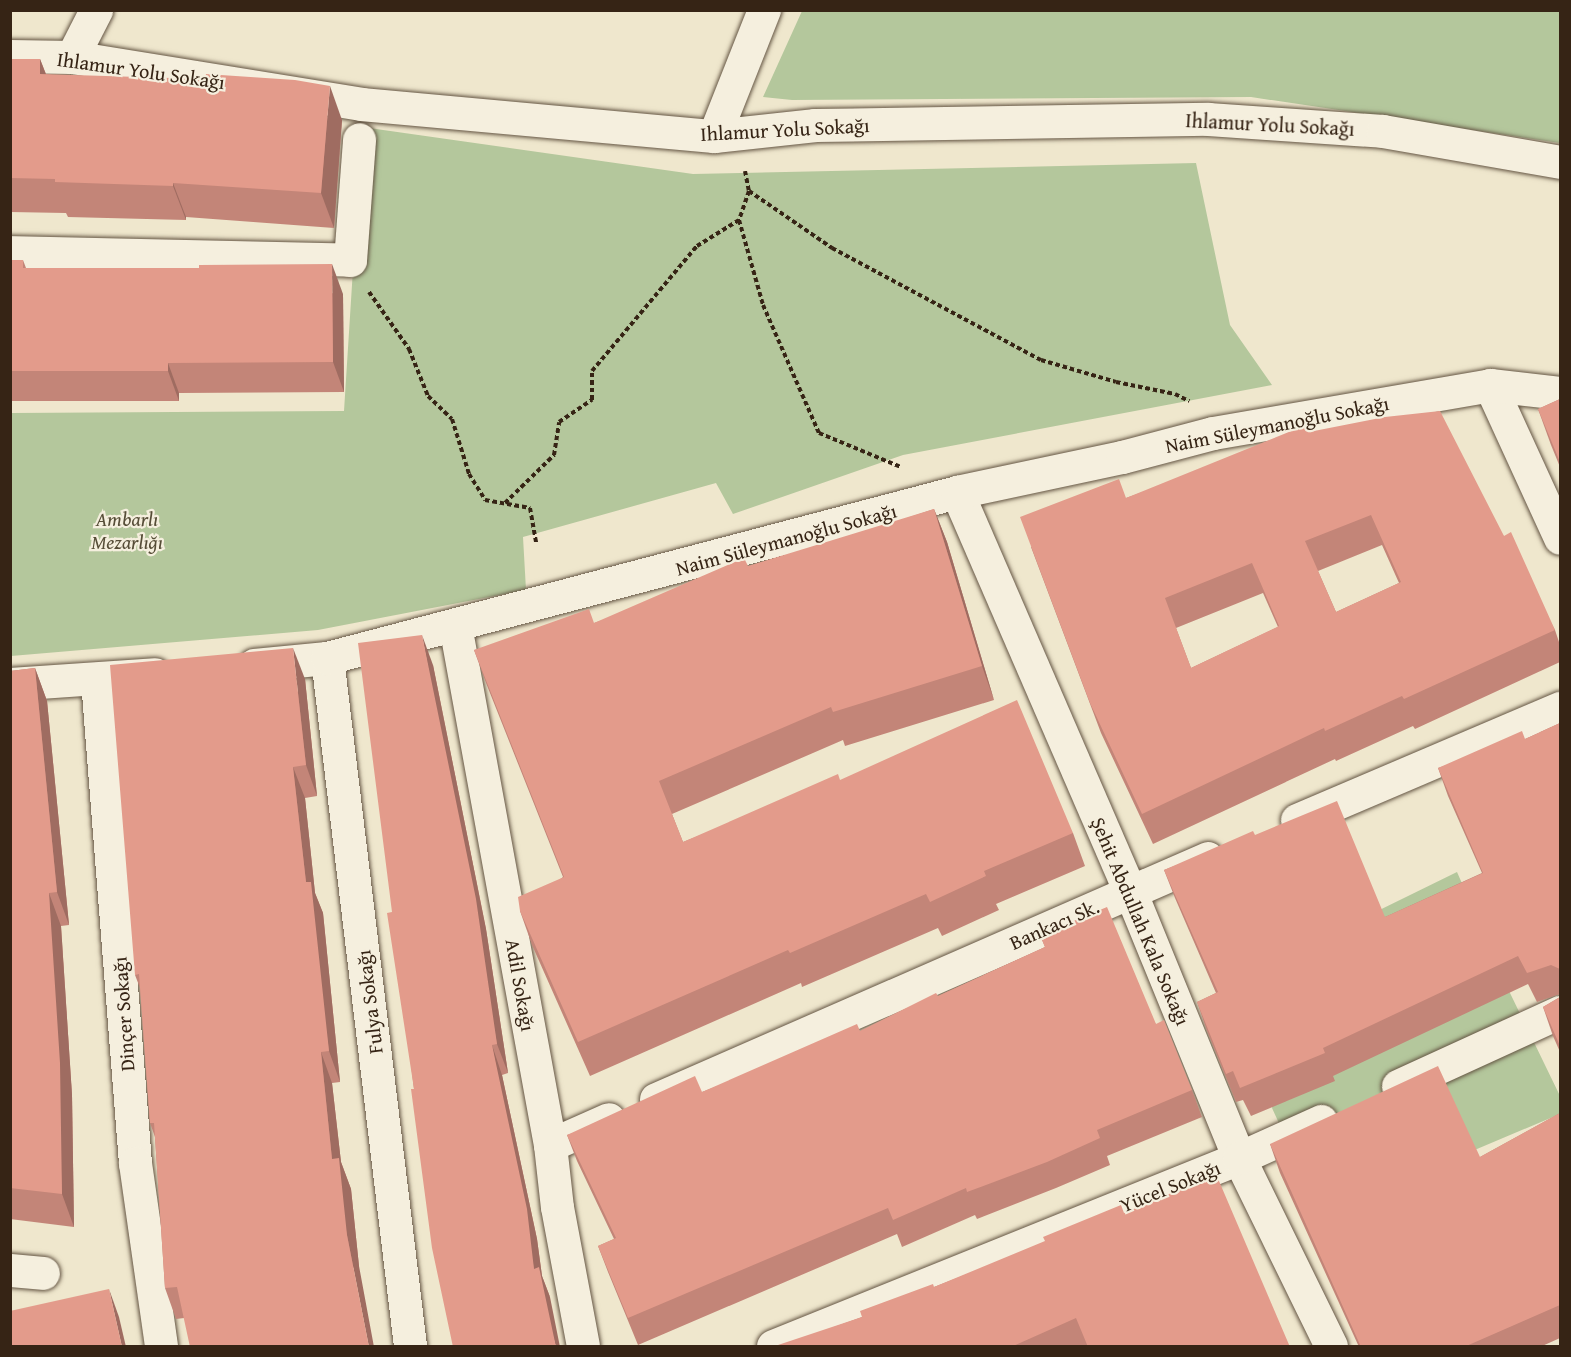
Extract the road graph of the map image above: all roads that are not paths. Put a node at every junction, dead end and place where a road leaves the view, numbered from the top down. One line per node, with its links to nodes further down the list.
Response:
1 (96, 10): 4 (street)
2 (764, 10): 5 (street)
3 (10, 56): 4 (street, Ihlamur Yolu Sokağı)
4 (72, 57): 5 (street, Ihlamur Yolu Sokağı)
5 (725, 135): 7 (street, Ihlamur Yolu Sokağı)
6 (359, 139): 8 (street)
7 (1560, 162)
8 (10, 252)
9 (1490, 385): 10 (street, Naim Süleymanoğlu Sokağı); 11 (street, Naim Süleymanoğlu Sokağı); 12 (street)
10 (1560, 393)
11 (957, 492): 13 (street, Naim Süleymanoğlu Sokağı); 22 (street, Şehit Abdullah Kala Sokağı)
12 (1560, 538)
13 (455, 625): 14 (street, Naim Süleymanoğlu Sokağı); 24 (street, Adil Sokağı)
14 (327, 658): 15 (street, Naim Süleymanoğlu Sokağı); 29 (street, Fulya Sokağı)
15 (224, 668)
16 (189, 671): 17 (street)
17 (98, 680): 18 (street); 28 (street, Dinçer Sokağı)
18 (10, 684)
19 (1560, 708): 20 (street)
20 (1270, 832)
21 (1237, 846): 22 (street, Bankacı Sk.)
22 (1130, 891): 24 (street, Bankacı Sk.); 25 (street, Şehit Abdullah Kala Sokağı)
23 (1560, 1012): 25 (street, Yücel Sokağı)
24 (550, 1145): 30 (street, Adil Sokağı)
25 (1239, 1158): 31 (street, Yücel Sokağı); 32 (street, Şehit Abdullah Kala Sokağı)
26 (10, 1270): 27 (street)
27 (43, 1273)
28 (162, 1347)
29 (410, 1347)
30 (583, 1347)
31 (773, 1347)
32 (1330, 1347)

